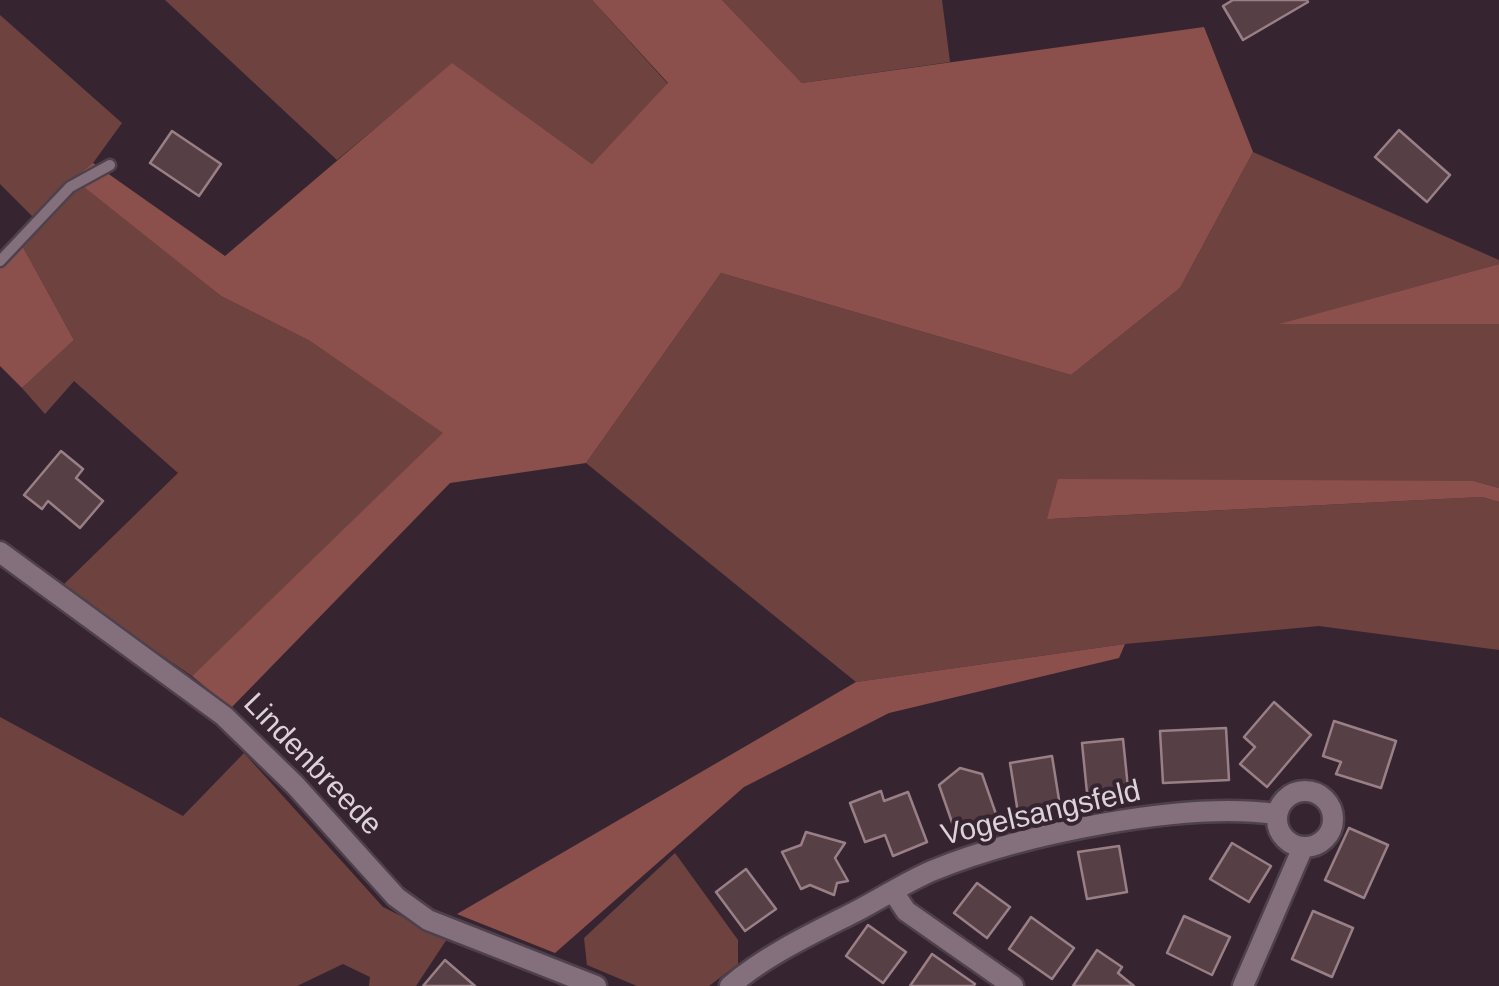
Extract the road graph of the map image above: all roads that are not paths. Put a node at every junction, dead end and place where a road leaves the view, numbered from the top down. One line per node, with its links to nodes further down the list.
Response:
1 (110, 165): 2 (lane)
2 (0, 260)
3 (0, 552): 7 (street, Lindenbreede)
4 (1276, 814): 5 (street); 5 (street); 6 (street, Vogelsangsfeld)
5 (1303, 847): 10 (street)
6 (894, 892): 8 (street, Vogelsangsfeld); 9 (street)
7 (596, 986)
8 (730, 986)
9 (1013, 986)
10 (1243, 986)

